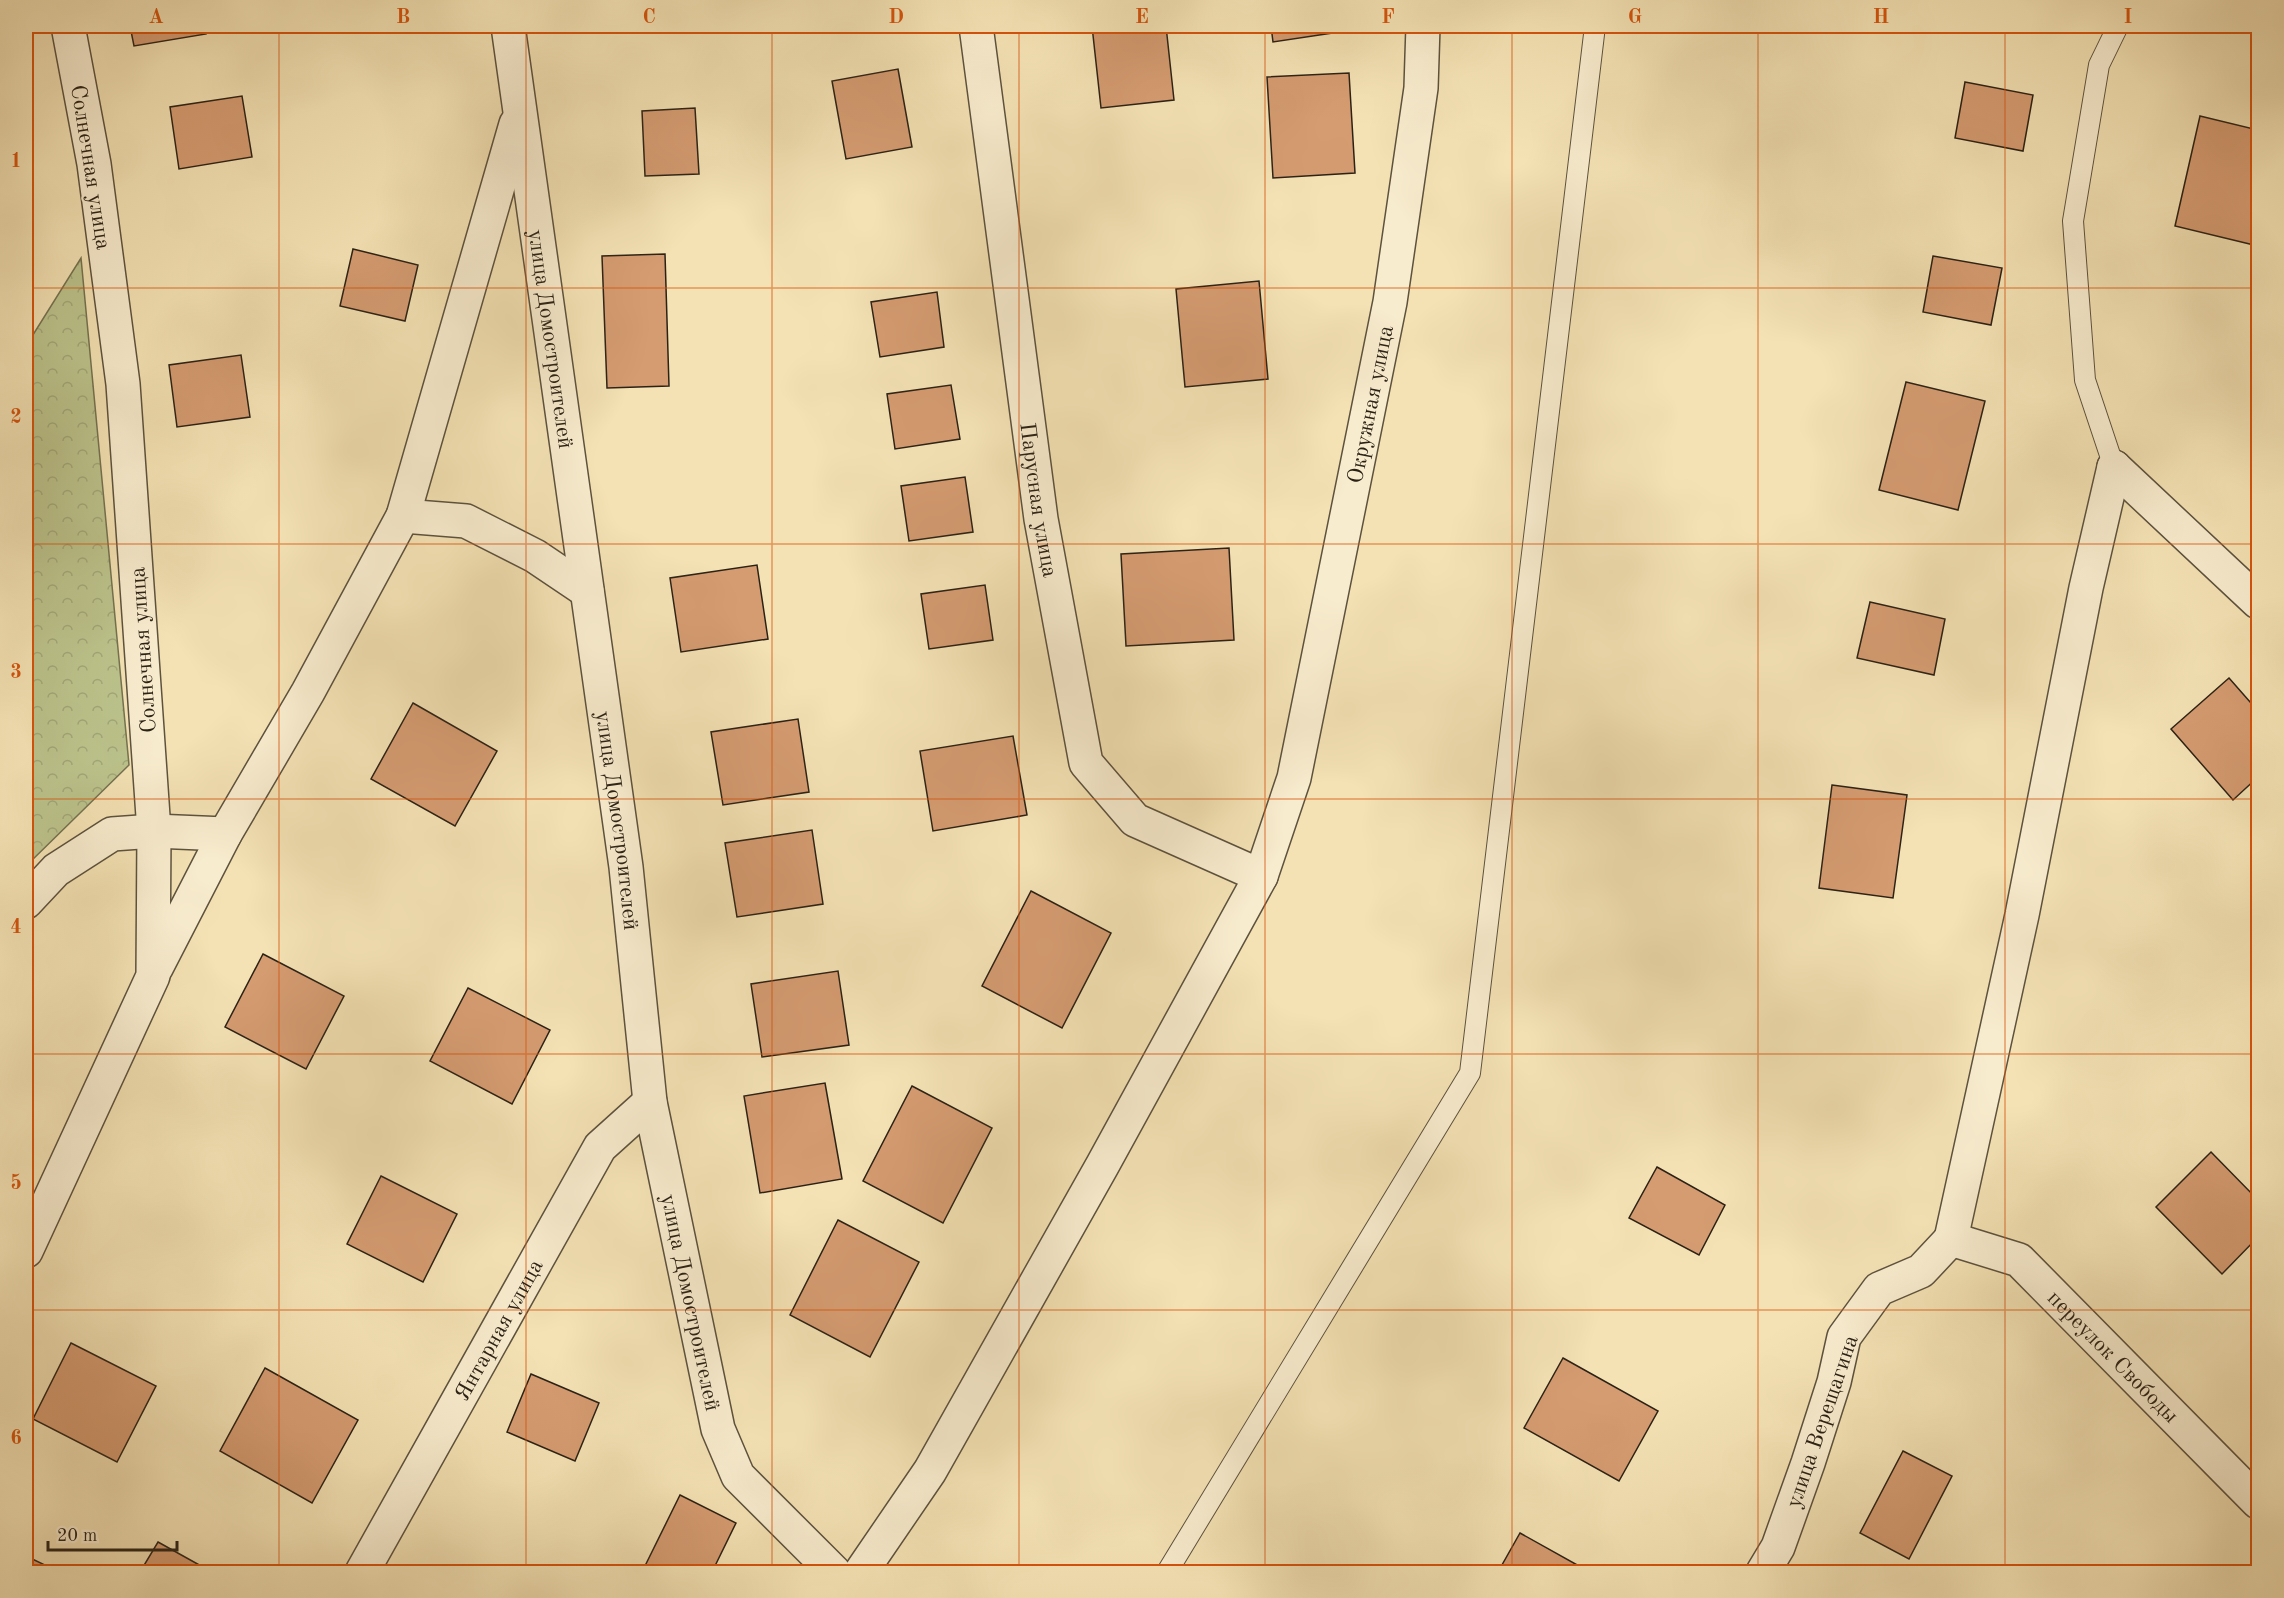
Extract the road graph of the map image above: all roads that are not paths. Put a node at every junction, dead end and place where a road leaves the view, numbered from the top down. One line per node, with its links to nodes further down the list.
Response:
1 (68, 26): 12 (street, Солнечная улица)
2 (508, 26): 7 (street, улица Домостроителей)
3 (976, 26): 14 (street, Парусная улица)
4 (1423, 26): 14 (street, Окружная улица)
5 (1595, 26): 24 (lane)
6 (2118, 26): 8 (lane)
7 (519, 111): 9 (street); 10 (street, улица Домостроителей)
8 (2114, 467): 11 (street); 18 (street)
9 (403, 516): 10 (street); 13 (street)
10 (587, 591): 17 (street, улица Домостроителей)
11 (2259, 602)
12 (154, 831): 13 (street); 15 (street); 16 (street, Солнечная улица)
13 (225, 834): 16 (street)
14 (1261, 876): 23 (street, Окружная улица)
15 (26, 902)
16 (153, 976): 19 (street, Солнечная улица)
17 (650, 1102): 21 (street, Янтарная улица); 22 (street, улица Домостроителей)
18 (1951, 1239): 20 (street, переулок Свободы); 25 (street, улица Верещагина)
19 (26, 1251)
20 (2259, 1502)
21 (362, 1572)
22 (834, 1572)
23 (861, 1572)
24 (1167, 1572)
25 (1763, 1572)

